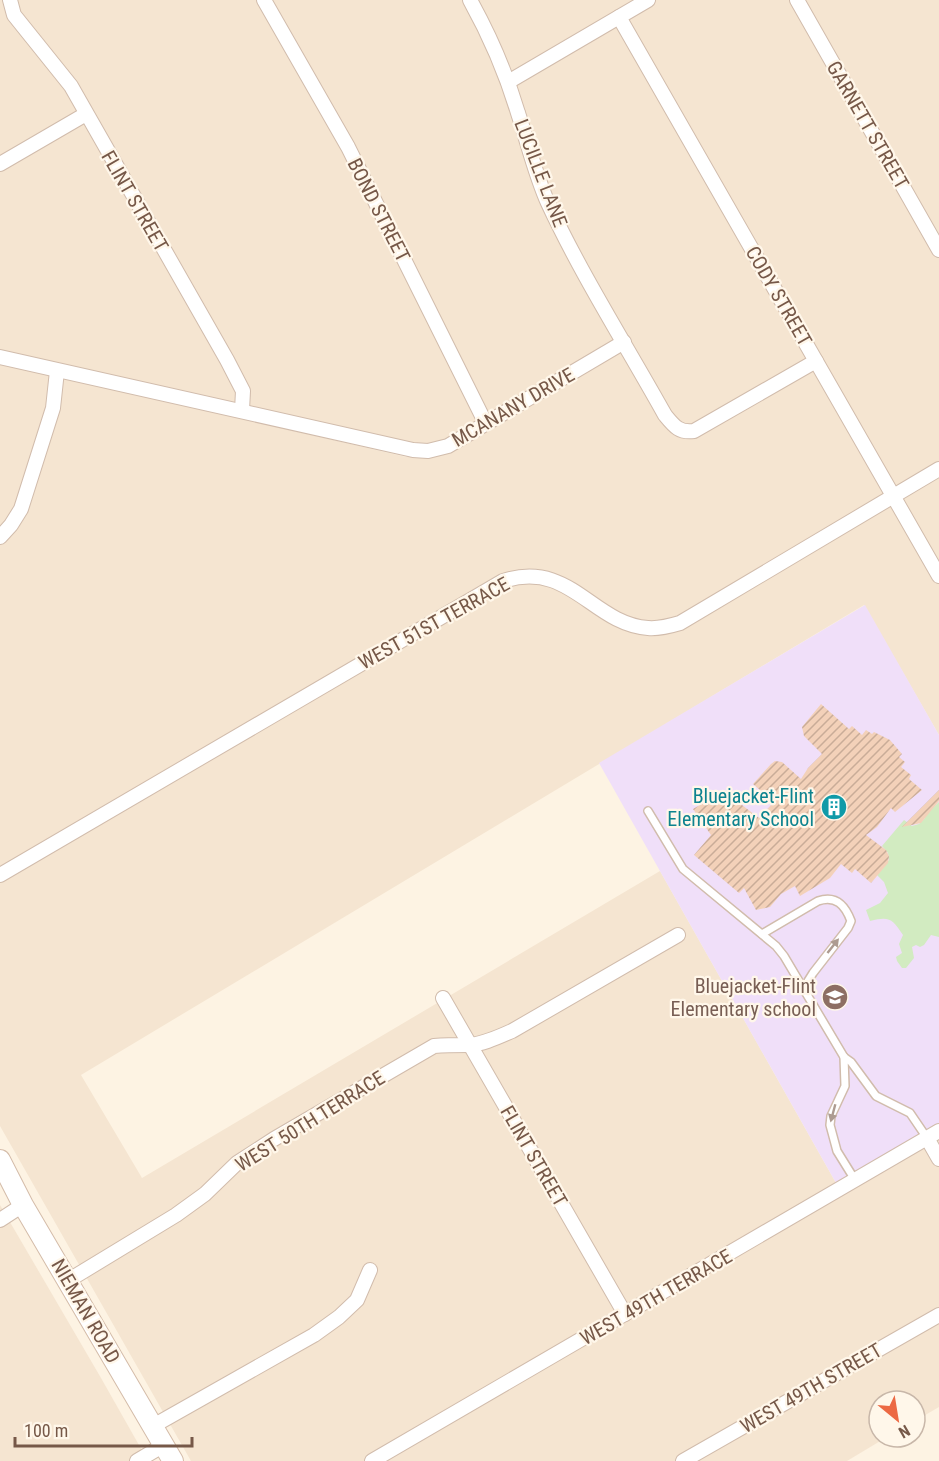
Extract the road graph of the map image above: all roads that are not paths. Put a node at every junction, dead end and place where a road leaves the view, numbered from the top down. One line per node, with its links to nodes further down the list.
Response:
1 (10, 0): 8 (street, FLINT STREET)
2 (264, 0): 16 (street, BOND STREET)
3 (470, 0): 7 (street, LUCILLE LANE)
4 (648, 0): 6 (street)
5 (796, 0): 10 (street, GARNETT STREET)
6 (619, 17): 7 (street); 13 (street, CODY STREET)
7 (508, 82): 11 (street, LUCILLE LANE)
8 (86, 114): 9 (street); 15 (street, FLINT STREET)
9 (0, 164)
10 (939, 250)
11 (624, 342): 13 (street); 16 (street, MCANANY DRIVE)
12 (0, 357): 14 (street, MCANANY DRIVE)
13 (816, 360): 18 (street, CODY STREET)
14 (57, 371): 15 (street, MCANANY DRIVE); 19 (street)
15 (242, 410): 16 (street, MCANANY DRIVE)
16 (486, 424)
17 (939, 469): 18 (street, WEST 51ST TERRACE)
18 (893, 496): 20 (street, CODY STREET); 22 (street, WEST 51ST TERRACE)
19 (0, 537)
20 (939, 576)
21 (648, 811): 23 (lane)
22 (0, 875)
23 (762, 934): 25 (lane); 25 (lane, one-way to 23)
24 (678, 935): 27 (street, WEST 50TH TERRACE)
25 (808, 997): 28 (lane)
26 (443, 998): 27 (street, FLINT STREET)
27 (470, 1045): 36 (street, WEST 50TH TERRACE); 37 (street, FLINT STREET)
28 (844, 1058): 29 (lane); 32 (lane, one-way to 32)
29 (933, 1135): 30 (street); 32 (street, WEST 49TH TERRACE)
30 (939, 1159)
31 (0, 1160): 33 (main road, NIEMAN ROAD)
32 (855, 1180): 37 (street, WEST 49TH TERRACE)
33 (23, 1205): 34 (street); 36 (main road, NIEMAN ROAD)
34 (0, 1220)
35 (370, 1269): 39 (street)
36 (69, 1280): 39 (main road, NIEMAN ROAD)
37 (625, 1314): 42 (street, WEST 49TH TERRACE)
38 (939, 1315): 43 (street, WEST 49TH STREET)
39 (153, 1426): 40 (main road, NIEMAN ROAD)
40 (169, 1453): 41 (street)
41 (137, 1461)
42 (372, 1461)
43 (683, 1461)

